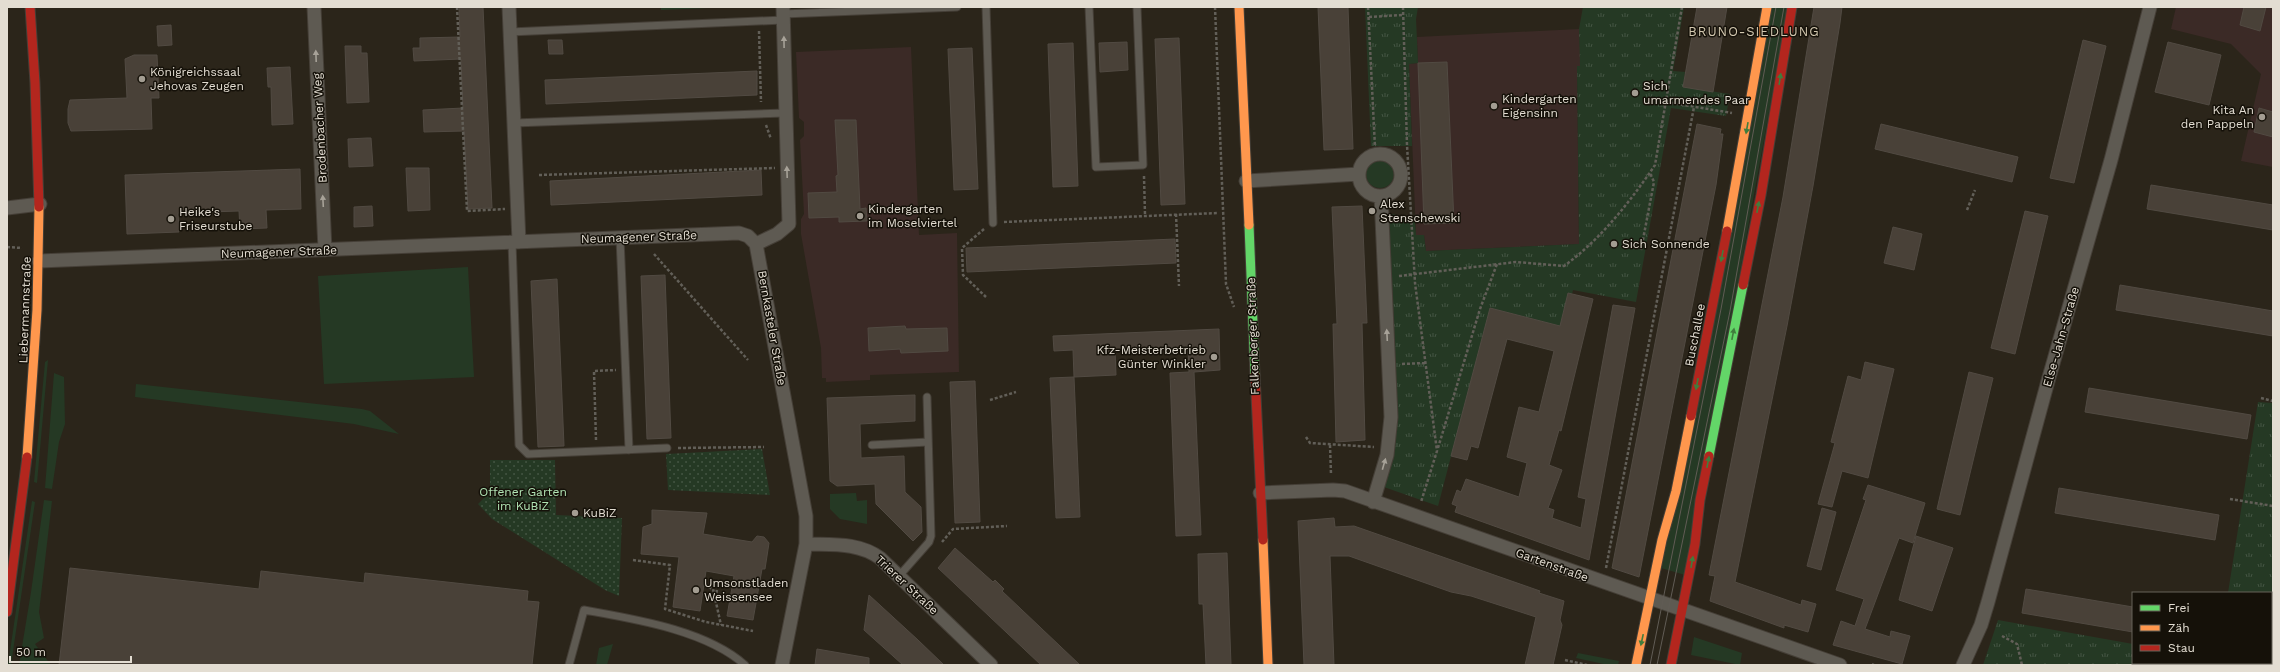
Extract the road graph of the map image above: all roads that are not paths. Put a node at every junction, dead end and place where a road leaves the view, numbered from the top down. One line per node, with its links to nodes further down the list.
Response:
1 (30, 7): 19 (main road, Liebermannstraße)
2 (314, 7): 25 (street, Brodenbacher Weg, one-way to 2)
3 (509, 7): 13 (street)
4 (957, 7): 12 (lane)
5 (986, 7): 21 (lane)
6 (1089, 7): 7 (lane)
7 (1137, 7)
8 (1239, 7): 17 (main road, Falkenberger Straße)
9 (1767, 7): 36 (main road, Buschallee, one-way to 36)
10 (1792, 7): 37 (main road, one-way to 10)
11 (2150, 7): 47 (street, Else-Jahn-Straße)
12 (783, 14): 13 (lane); 14 (street, one-way to 12)
13 (510, 32): 15 (street)
14 (785, 113): 15 (lane); 24 (street, one-way to 14)
15 (514, 123): 23 (street)
16 (1359, 174): 17 (street); 18 (street); 18 (street)
17 (1246, 181): 32 (main road, Falkenberger Straße)
18 (1381, 196): 33 (street, one-way to 18)
19 (40, 204): 20 (street); 26 (main road, Liebermannstraße)
20 (7, 208)
21 (993, 223)
22 (620, 238): 23 (street, Neumagener Straße); 24 (street, Neumagener Straße); 31 (lane)
23 (516, 242): 25 (street, Neumagener Straße); 31 (lane)
24 (756, 244): 34 (street, Bernkasteler Straße)
25 (325, 250): 26 (street, Neumagener Straße)
26 (39, 262): 38 (main road, Liebermannstraße)
27 (927, 397): 28 (lane)
28 (928, 442): 29 (lane); 35 (lane)
29 (872, 445)
30 (667, 448): 31 (lane)
31 (629, 450)
32 (1260, 492): 33 (street, Gartenstraße); 43 (main road, Falkenberger Straße)
33 (1373, 502): 36 (street, Gartenstraße)
34 (806, 544): 35 (street, Trierer Straße); 41 (street, Bernkasteler Straße)
35 (900, 576): 42 (street, Trierer Straße)
36 (1650, 600): 37 (street, Gartenstraße); 44 (main road, Buschallee, one-way to 44)
37 (1682, 611): 45 (main road); 46 (street, Gartenstraße)
38 (7, 612)
39 (569, 665): 40 (lane)
40 (745, 665)
41 (782, 665)
42 (991, 665)
43 (1268, 665)
44 (1636, 665)
45 (1671, 665)
46 (1840, 665)
47 (1963, 665)

